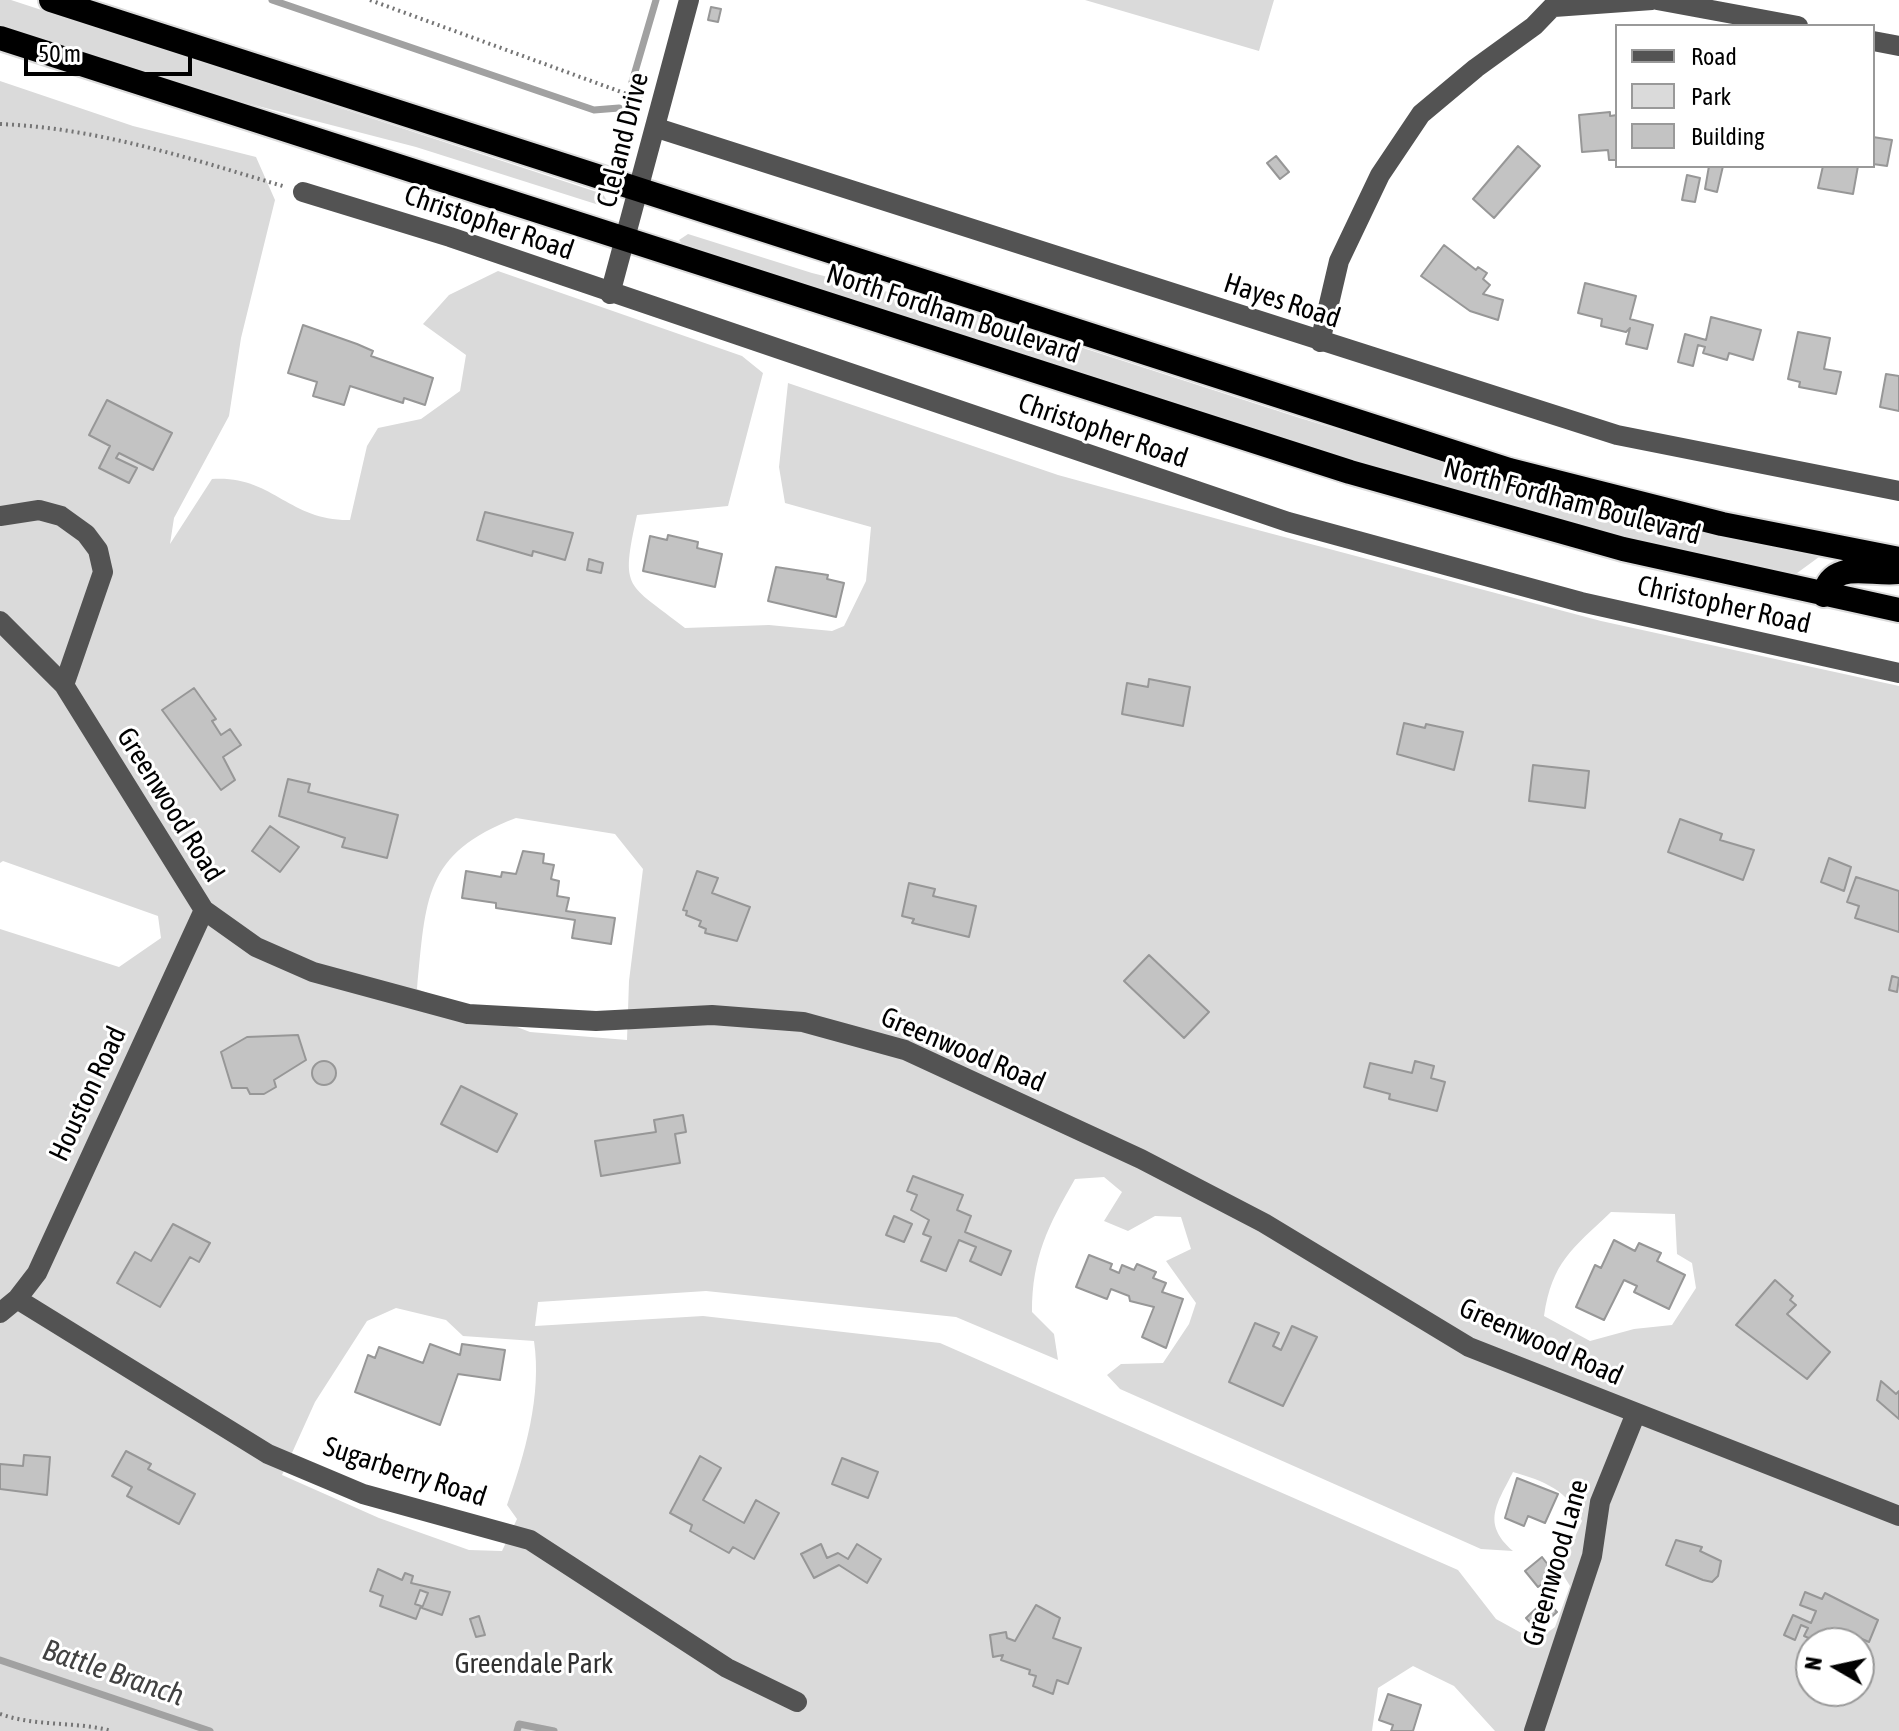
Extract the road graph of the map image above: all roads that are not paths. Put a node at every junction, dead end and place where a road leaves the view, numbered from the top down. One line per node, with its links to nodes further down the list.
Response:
1 (51, 0): 10 (highway, North Fordham Boulevard)
2 (689, 0): 9 (street, Cleland Drive)
3 (1655, 0): 4 (street); 5 (street)
4 (1557, 3): 14 (street)
5 (1787, 24)
6 (0, 38): 12 (highway, North Fordham Boulevard)
7 (1875, 41): 8 (street)
8 (1899, 46)
9 (657, 128): 10 (street, Cleland Drive); 14 (street, Hayes Road)
10 (639, 190): 12 (street, Cleland Drive); 17 (highway, North Fordham Boulevard)
11 (303, 192): 13 (street, Christopher Road)
12 (626, 240): 13 (street, Cleland Drive); 19 (highway, North Fordham Boulevard)
13 (610, 294): 22 (street, Christopher Road)
14 (1320, 342): 15 (street, Hayes Road)
15 (1899, 491)
16 (0, 516): 23 (street)
17 (1899, 559)
18 (1899, 572): 19 (highway)
19 (1824, 595): 20 (highway, North Fordham Boulevard)
20 (1899, 610)
21 (0, 621): 23 (street, Greenwood Road)
22 (1899, 673)
23 (64, 685): 24 (street, Greenwood Road)
24 (204, 910): 25 (street, Houston Road); 27 (street, Greenwood Road)
25 (17, 1299): 26 (street); 29 (street, Sugarberry Road)
26 (0, 1313)
27 (1636, 1413): 28 (street, Greenwood Road); 30 (street, Greenwood Lane)
28 (1899, 1516)
29 (797, 1702)
30 (1534, 1731)

